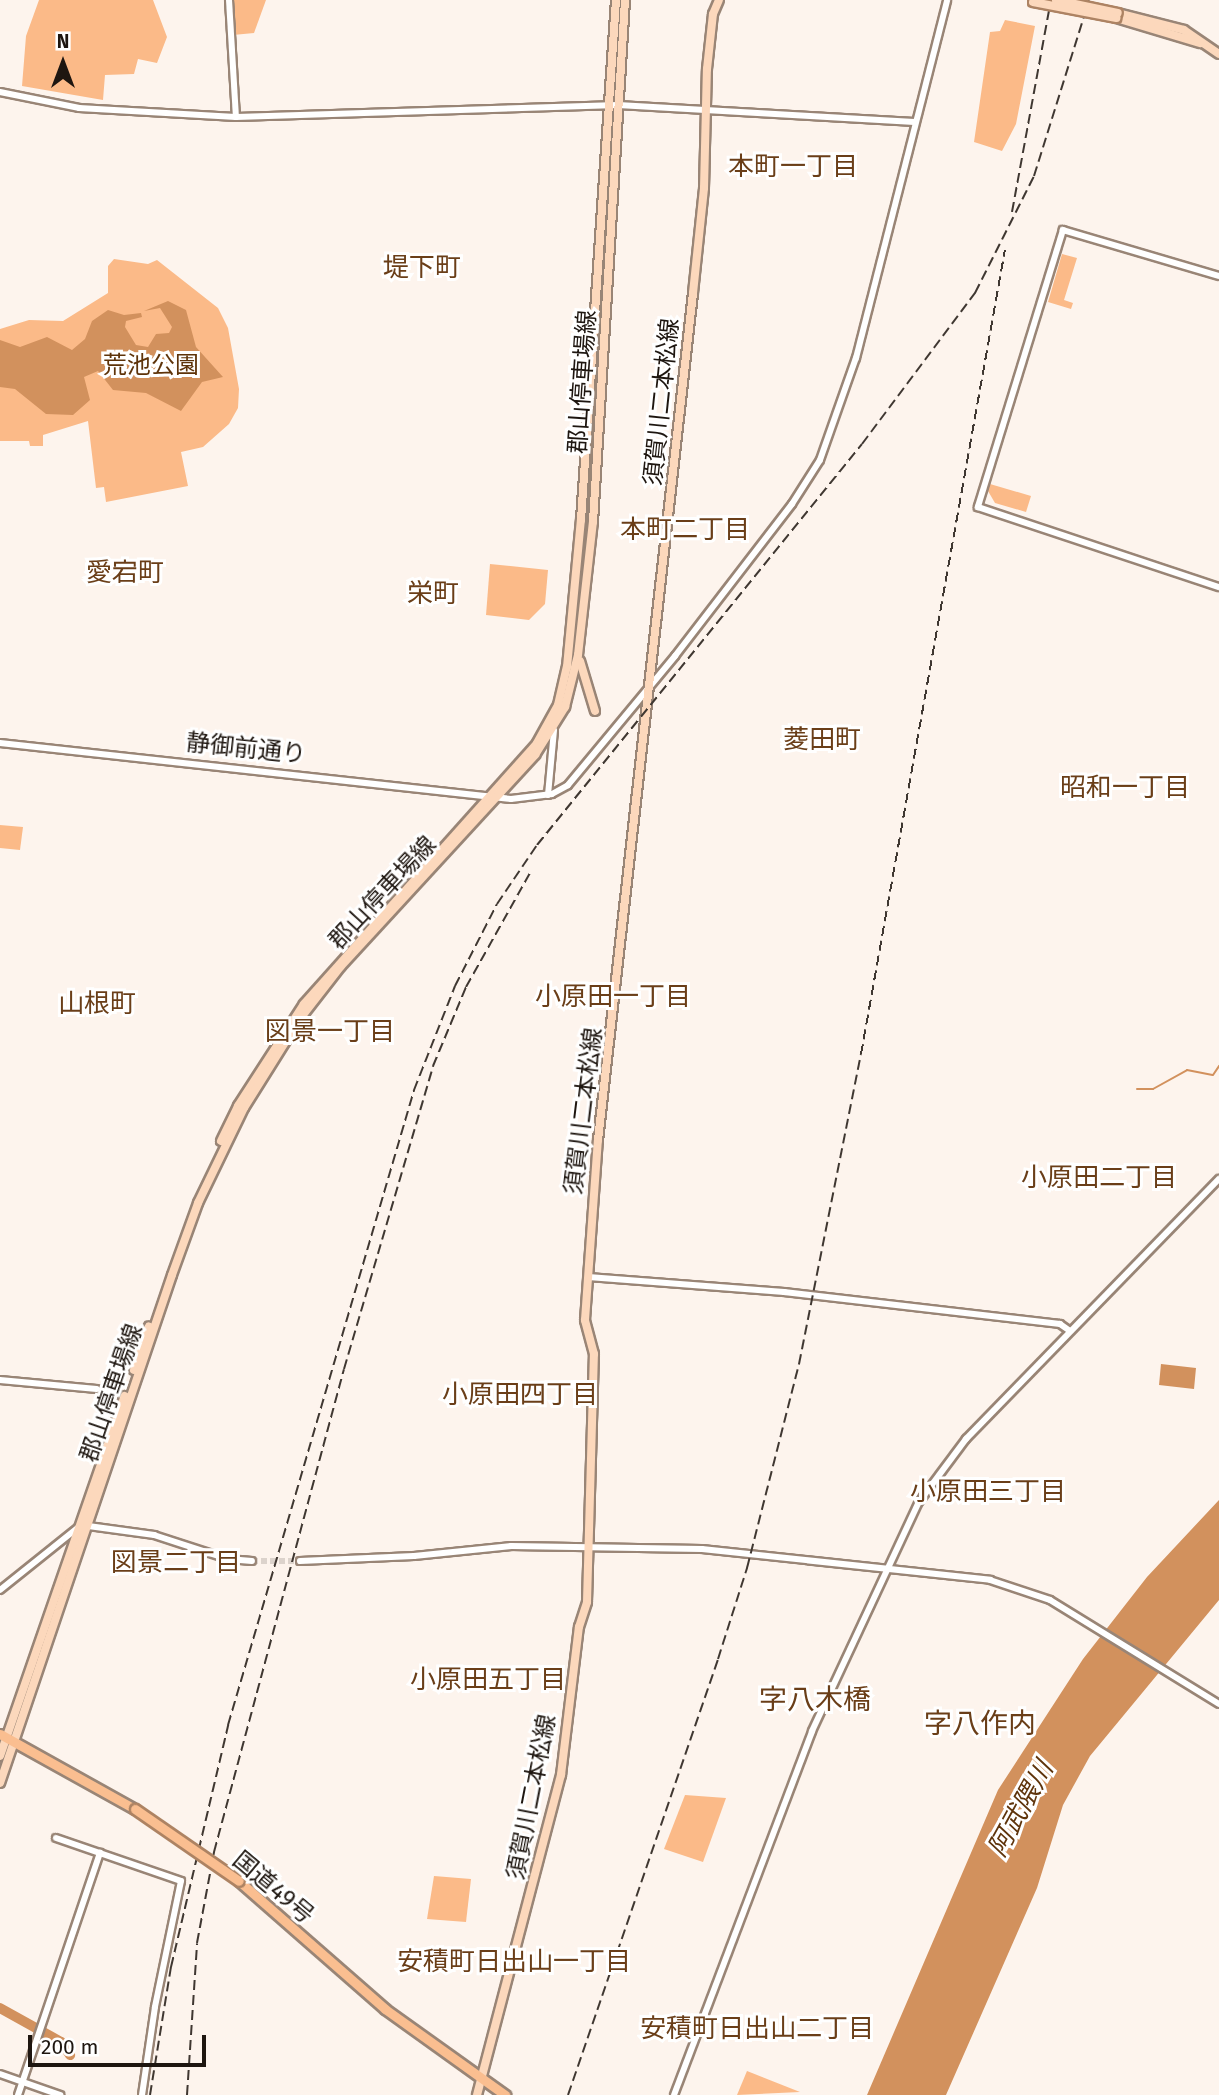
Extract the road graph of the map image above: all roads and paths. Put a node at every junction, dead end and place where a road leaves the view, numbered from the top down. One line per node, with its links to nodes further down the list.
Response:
1 (229, 0): 13 (street)
2 (616, 0): 11 (main road, 郡山停車場線)
3 (625, 0): 11 (main road, 郡山停車場線)
4 (719, 0): 12 (main road, 須賀川二本松線)
5 (947, 0): 14 (street)
6 (1056, 0): 8 (main road, bridge)
7 (1030, 1): 8 (main road, bridge)
8 (1117, 15): 9 (main road)
9 (1219, 54)
10 (0, 92): 13 (street)
11 (613, 105): 12 (street); 13 (street); 17 (main road, 郡山停車場線); 23 (main road, 郡山停車場線)
12 (708, 109): 14 (street); 18 (main road, 須賀川二本松線)
13 (236, 117)
14 (915, 122): 18 (street)
15 (1219, 276): 16 (street)
16 (1219, 587)
17 (578, 655): 19 (main road); 20 (main road, 郡山停車場線)
18 (650, 687): 22 (street); 26 (main road, 須賀川二本松線)
19 (595, 711)
20 (554, 730): 22 (street); 24 (main road, 郡山停車場線)
21 (0, 743): 23 (street, 静御前通り)
22 (548, 795): 24 (street, 静御前通り)
23 (487, 796): 24 (street, 静御前通り); 30 (main road, 郡山停車場線)
24 (498, 797): 30 (main road, 郡山停車場線)
25 (1219, 1179): 27 (street)
26 (588, 1277): 27 (street); 31 (main road, 須賀川二本松線)
27 (1070, 1331): 34 (street)
28 (0, 1380): 29 (street)
29 (97, 1389)
30 (83, 1526): 32 (street); 35 (street); 37 (main road, 郡山停車場線)
31 (588, 1549): 33 (street); 34 (street); 43 (main road, 須賀川二本松線)
32 (253, 1561)
33 (300, 1561)
34 (889, 1567): 36 (street); 50 (street)
35 (0, 1590)
36 (1219, 1704)
37 (6, 1738): 38 (main road, 郡山停車場線); 39 (main road, 郡山停車場線); 43 (highway, 国道49号, bridge)
38 (0, 1756)
39 (0, 1783)
40 (56, 1838): 41 (street)
41 (100, 1853): 44 (street); 47 (street)
42 (0, 2074): 44 (street)
43 (481, 2078): 48 (main road, 須賀川二本松線); 49 (highway, 国道49号)
44 (23, 2082): 45 (street); 46 (street)
45 (18, 2095)
46 (60, 2095)
47 (142, 2095)
48 (477, 2095)
49 (505, 2095)
50 (674, 2095)

